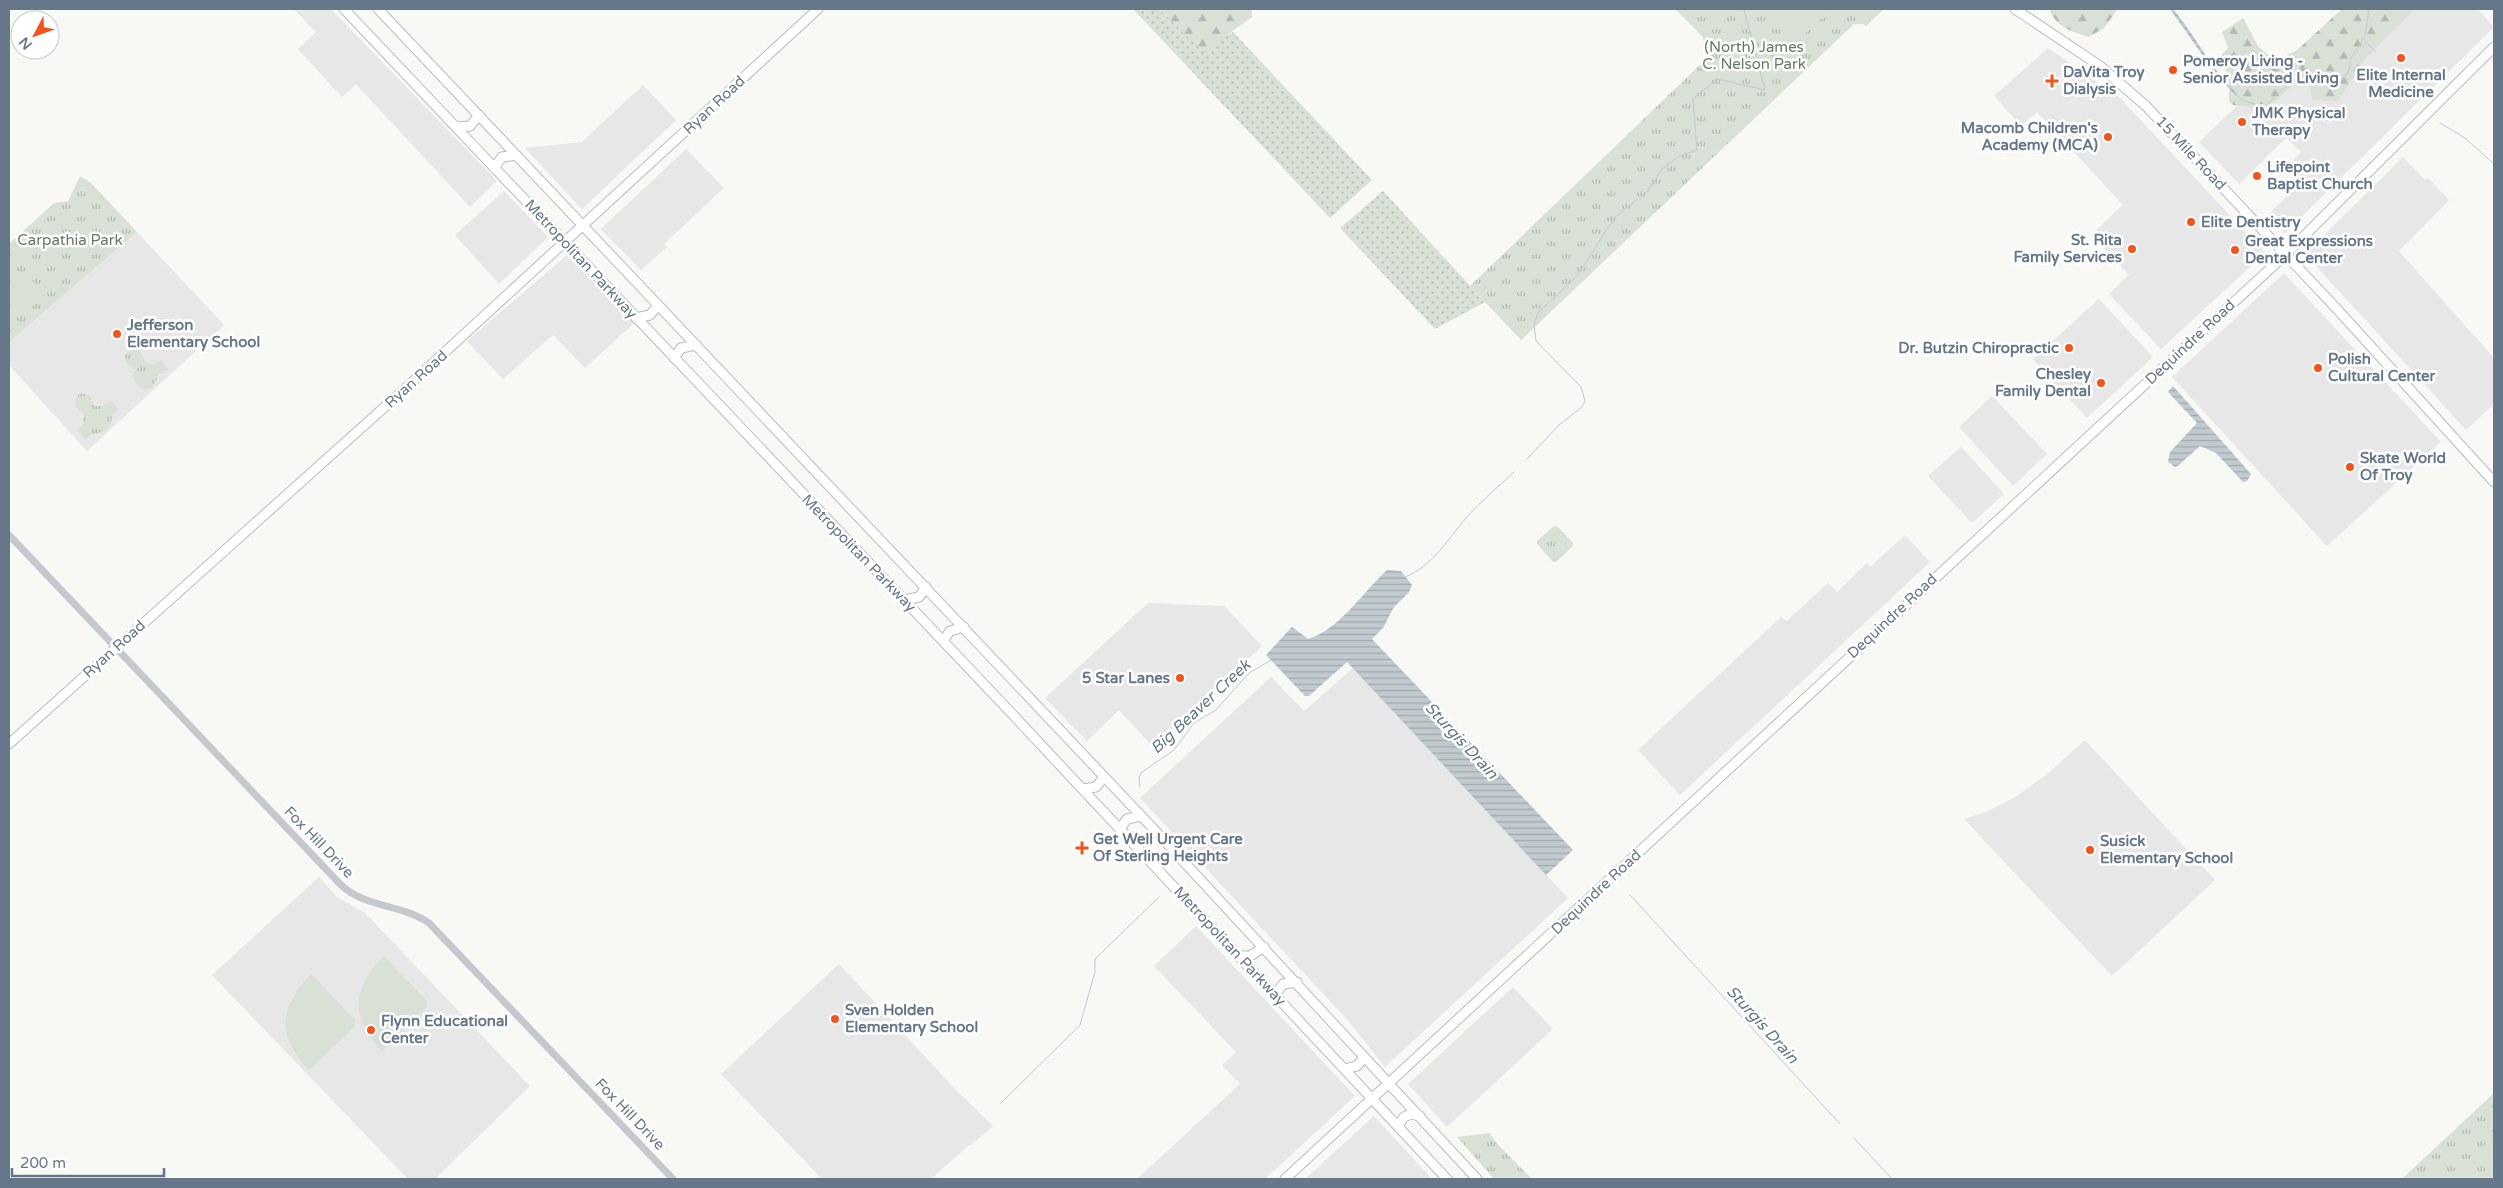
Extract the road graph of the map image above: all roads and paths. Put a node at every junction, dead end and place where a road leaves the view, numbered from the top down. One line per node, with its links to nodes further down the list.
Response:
1 (344, 9): 7 (main road, Metropolitan Parkway)
2 (378, 9): 6 (main road, Metropolitan Parkway)
3 (818, 9): 10 (main road, Ryan Road)
4 (2015, 9): 12 (main road, 15 Mile Road)
5 (2494, 47): 12 (main road, Dequindre Road)
6 (479, 115): 7 (main road); 8 (main road, Metropolitan Parkway)
7 (456, 127): 9 (main road, Metropolitan Parkway)
8 (516, 155): 9 (main road); 10 (main road, Metropolitan Parkway)
9 (494, 168): 11 (main road, Metropolitan Parkway)
10 (584, 226): 11 (main road, Ryan Road); 13 (main road, Metropolitan Parkway)
11 (565, 243): 14 (main road, Metropolitan Parkway); 23 (main road, Ryan Road)
12 (2286, 254): 17 (main road, 15 Mile Road); 35 (main road, Dequindre Road)
13 (658, 305): 14 (main road); 15 (main road, Metropolitan Parkway)
14 (636, 318): 16 (main road, Metropolitan Parkway)
15 (696, 345): 16 (main road); 19 (main road, Metropolitan Parkway)
16 (674, 358): 20 (main road, Metropolitan Parkway)
17 (2494, 482)
18 (9, 535): 23 (street, Fox Hill Drive)
19 (926, 587): 20 (main road); 21 (main road, Metropolitan Parkway)
20 (904, 600): 22 (main road, Metropolitan Parkway)
21 (964, 627): 22 (main road); 25 (main road, Metropolitan Parkway)
22 (943, 641): 26 (main road, Metropolitan Parkway)
23 (115, 648): 24 (main road, Ryan Road); 39 (street, Fox Hill Drive)
24 (9, 744)
25 (1104, 776): 26 (main road); 27 (main road, Metropolitan Parkway)
26 (1082, 789): 28 (main road, Metropolitan Parkway)
27 (1141, 816): 28 (main road); 29 (main road, Metropolitan Parkway)
28 (1120, 829): 30 (main road, Metropolitan Parkway)
29 (1264, 947): 30 (main road); 31 (main road, Metropolitan Parkway)
30 (1239, 956): 32 (main road, Metropolitan Parkway)
31 (1297, 982): 32 (main road); 33 (main road, Metropolitan Parkway)
32 (1275, 994): 34 (main road, Metropolitan Parkway)
33 (1364, 1057): 34 (main road); 35 (main road, Metropolitan Parkway)
34 (1345, 1068): 36 (main road, Metropolitan Parkway)
35 (1389, 1083): 36 (main road, Dequindre Road); 37 (main road, Metropolitan Parkway)
36 (1373, 1098): 38 (main road, Metropolitan Parkway); 40 (main road, Dequindre Road)
37 (1420, 1116): 38 (main road); 42 (main road, Metropolitan Parkway)
38 (1398, 1126): 41 (main road, Metropolitan Parkway)
39 (674, 1179)
40 (1285, 1179)
41 (1447, 1179)
42 (1477, 1179)

